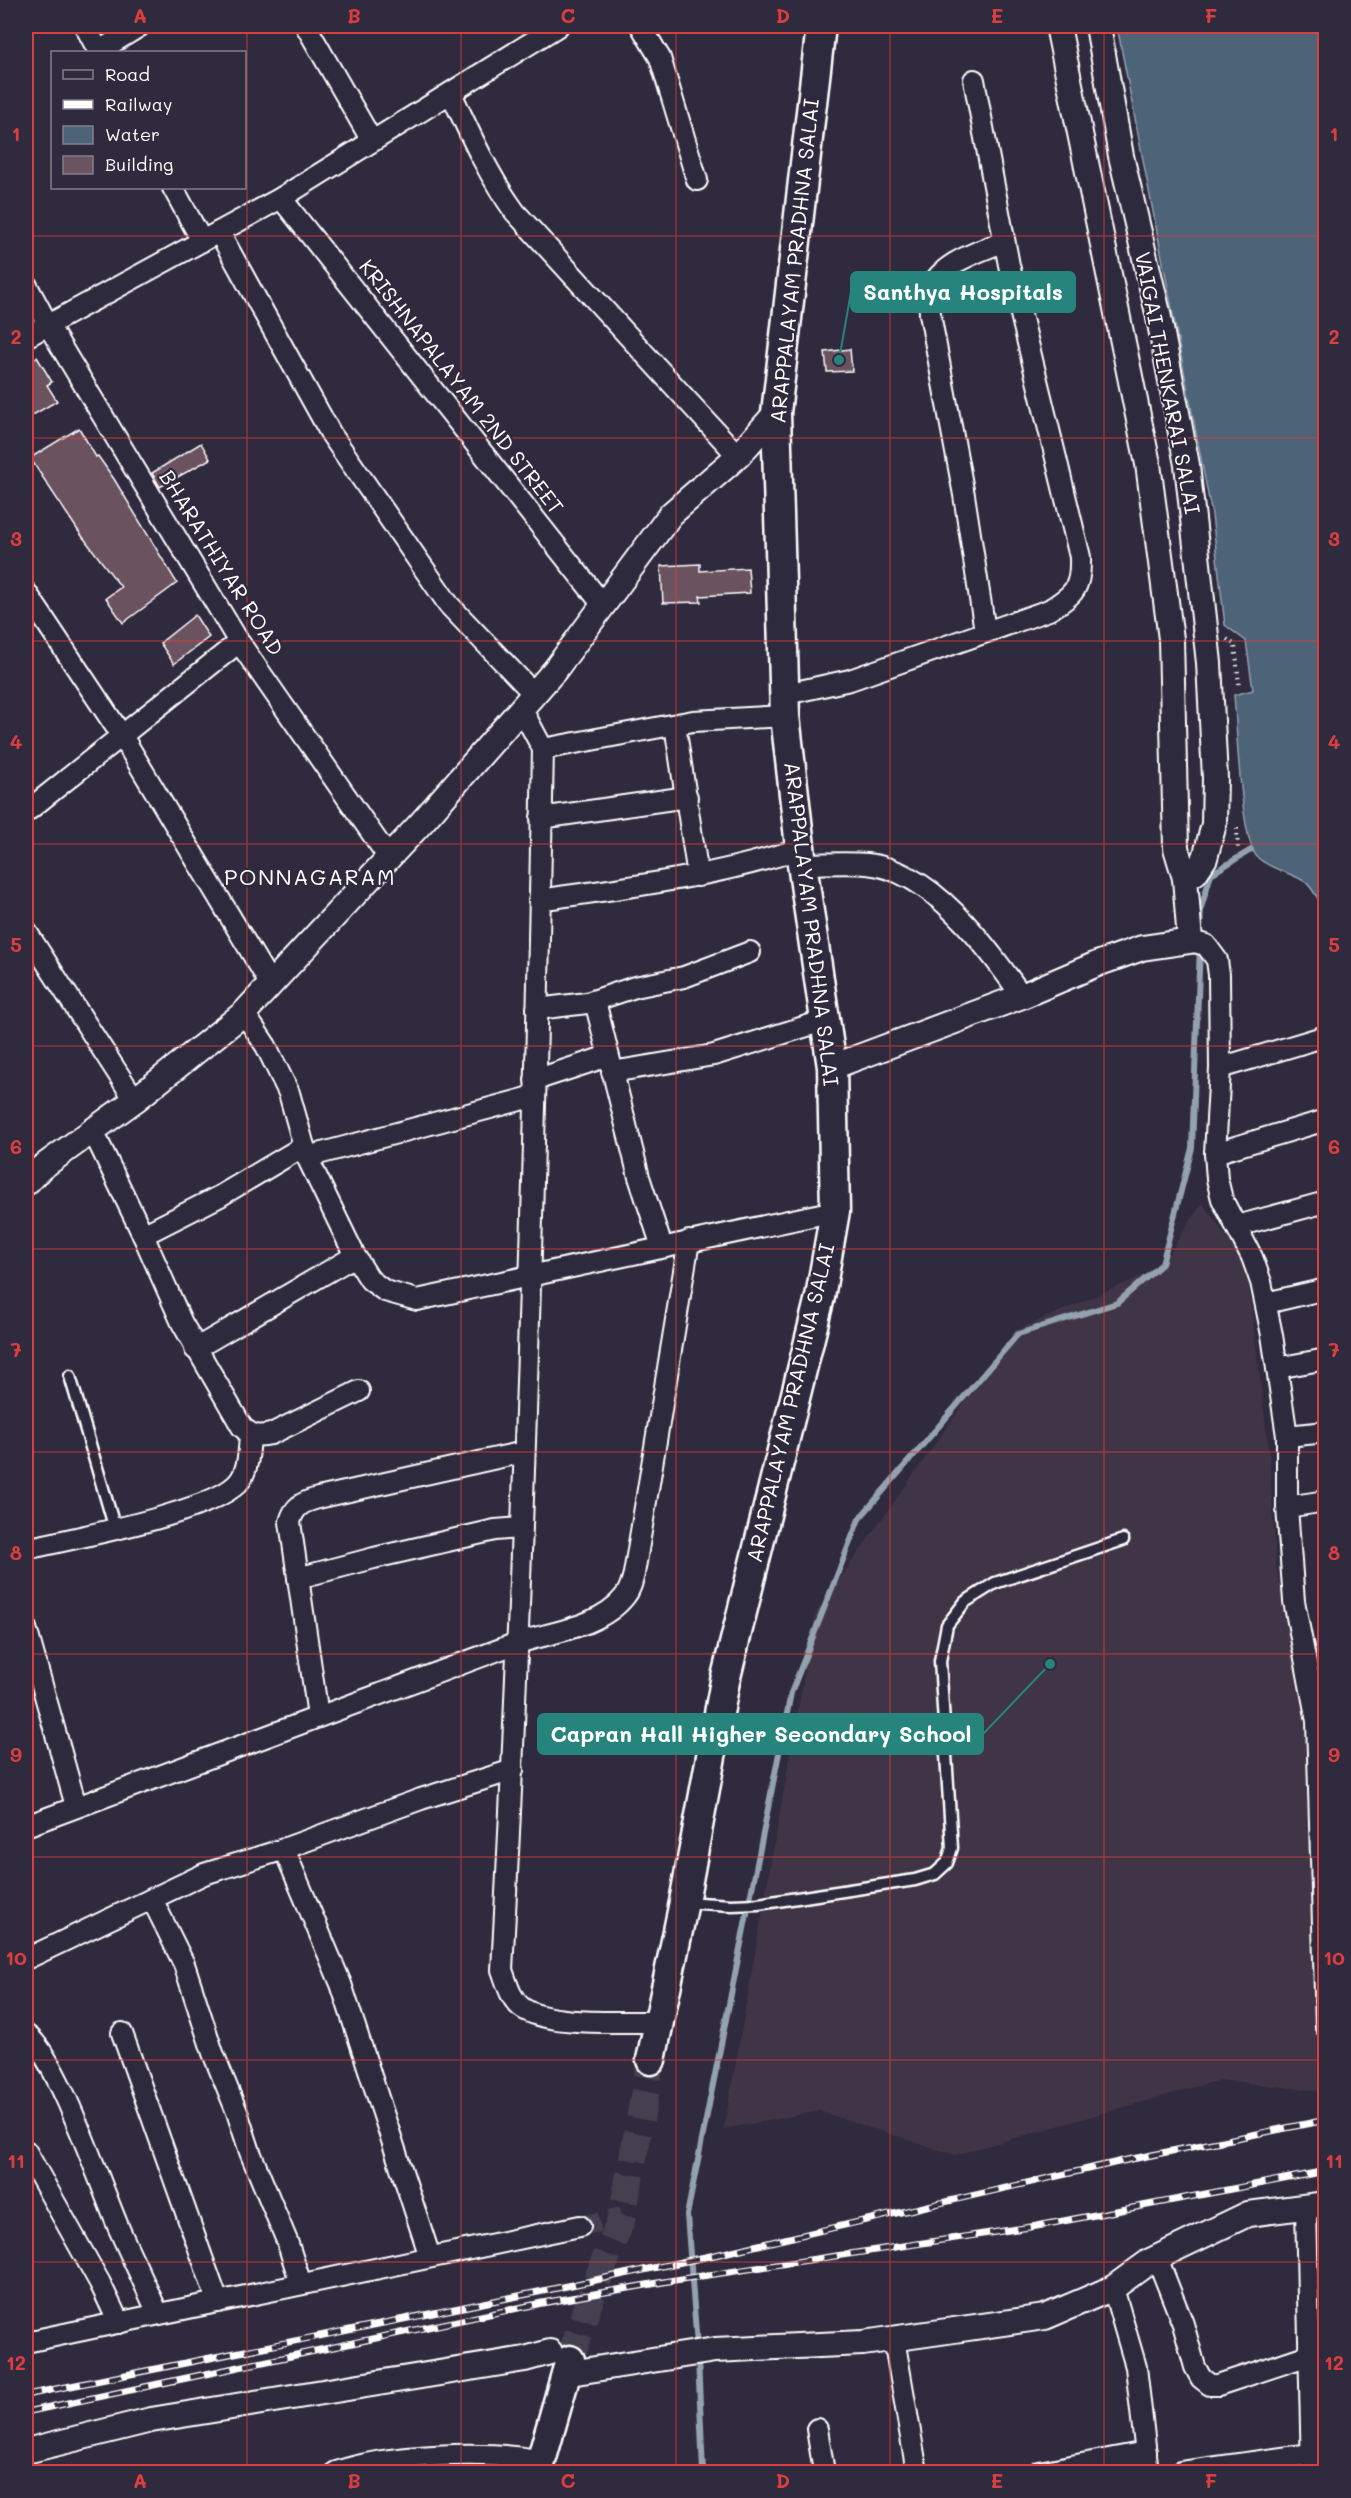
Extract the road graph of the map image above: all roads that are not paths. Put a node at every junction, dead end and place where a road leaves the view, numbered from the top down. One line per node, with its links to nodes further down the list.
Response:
1 (85, 26): 9 (street)
2 (140, 26): 10 (street)
3 (306, 26): 13 (street)
4 (558, 26): 12 (street)
5 (641, 26): 14 (street)
6 (821, 26): 22 (main road, ARAPPALAYAM PRADHNA SALAI)
7 (1058, 26): 39 (street, VAIGAI THENKARAI SALAI)
8 (1098, 26): 39 (street, VAIGAI THENKARAI SALAI)
9 (98, 51)
10 (101, 51)
11 (974, 80): 18 (street)
12 (451, 93): 13 (street); 23 (street)
13 (372, 141): 16 (street)
14 (697, 180)
15 (174, 189): 17 (street)
16 (281, 198): 17 (street); 25 (street, KRISHNAPALAYAM 2ND STREET)
17 (210, 237): 20 (street); 28 (street)
18 (1004, 241): 26 (street); 26 (street)
19 (26, 284): 20 (street, BHARATHIYAR ROAD)
20 (48, 325): 21 (street); 27 (street, BHARATHIYAR ROAD)
21 (26, 337)
22 (776, 412): 23 (street); 29 (main road, ARAPPALAYAM PRADHNA SALAI)
23 (738, 456): 25 (street)
24 (26, 592): 31 (street)
25 (603, 605): 28 (street)
26 (985, 631): 29 (street)
27 (239, 642): 31 (street); 37 (street, BHARATHIYAR ROAD)
28 (528, 701): 32 (street); 37 (street)
29 (785, 705): 30 (street); 36 (main road, ARAPPALAYAM PRADHNA SALAI)
30 (675, 725): 32 (street); 33 (street)
31 (122, 736): 34 (street); 44 (street)
32 (543, 749): 35 (street)
33 (687, 797): 35 (street); 38 (street)
34 (26, 812)
35 (542, 818): 40 (street)
36 (802, 856): 38 (street); 45 (street); 49 (main road, ARAPPALAYAM PRADHNA SALAI)
37 (389, 858): 44 (street)
38 (698, 876): 40 (street)
39 (1185, 878): 42 (street, VAIGAI THENKARAI SALAI)
40 (540, 900): 47 (street)
41 (26, 931): 55 (street)
42 (1196, 943): 45 (street); 53 (street)
43 (750, 952): 46 (street)
44 (271, 985): 48 (street)
45 (1022, 996): 52 (street)
46 (595, 1000): 47 (street); 51 (street)
47 (537, 1009): 54 (street)
48 (244, 1013): 55 (street); 58 (street)
49 (826, 1020): 51 (street); 52 (main road, ARAPPALAYAM PRADHNA SALAI)
50 (1326, 1036): 53 (street)
51 (610, 1064): 54 (street); 66 (street)
52 (832, 1066): 62 (main road, ARAPPALAYAM PRADHNA SALAI)
53 (1220, 1068): 59 (street)
54 (535, 1088): 58 (street); 68 (street)
55 (135, 1100): 57 (street)
56 (1326, 1120): 59 (street)
57 (93, 1131): 60 (street); 64 (street)
58 (305, 1152): 64 (street); 67 (street)
59 (1215, 1153): 63 (street)
60 (26, 1183)
61 (1326, 1202): 63 (street)
62 (835, 1211): 65 (street); 96 (main road, ARAPPALAYAM PRADHNA SALAI)
63 (1238, 1226): 70 (street)
64 (143, 1235): 71 (street)
65 (689, 1241): 66 (street); 88 (street)
66 (662, 1247): 68 (street)
67 (355, 1256): 68 (street); 71 (street)
68 (531, 1274): 79 (street)
69 (1326, 1289): 70 (street)
70 (1266, 1303): 73 (street)
71 (195, 1349): 77 (street)
72 (1326, 1359): 73 (street)
73 (1277, 1368): 78 (street)
74 (70, 1376): 83 (lane)
75 (359, 1391): 77 (street)
76 (1326, 1432): 78 (street)
77 (250, 1434): 83 (street)
78 (1287, 1436): 81 (street)
79 (524, 1452): 82 (street); 86 (street)
80 (1326, 1502): 81 (street)
81 (1287, 1507): 91 (street)
82 (521, 1528): 86 (street); 88 (street)
83 (115, 1529): 85 (street)
84 (1123, 1540): 96 (lane)
85 (26, 1549)
86 (298, 1578): 89 (street)
87 (26, 1628): 92 (street)
88 (517, 1643): 89 (street); 90 (street)
89 (318, 1716): 92 (street)
90 (513, 1770): 94 (street); 98 (street)
91 (1322, 1791): 99 (street)
92 (76, 1806): 93 (street)
93 (26, 1826)
94 (284, 1849): 95 (street); 106 (street)
95 (152, 1899): 97 (street); 108 (street)
96 (684, 1902): 98 (main road, ARAPPALAYAM PRADHNA SALAI)
97 (26, 1959)
98 (658, 2022): 102 (main road, ARAPPALAYAM PRADHNA SALAI)
99 (1326, 2027)
100 (122, 2033): 110 (street)
101 (26, 2035): 111 (street)
102 (651, 2060)
103 (26, 2151): 112 (street)
104 (1316, 2205): 107 (street); 115 (street)
105 (580, 2226): 106 (street)
106 (430, 2257): 108 (street)
107 (1157, 2258): 109 (street); 115 (street)
108 (302, 2284): 110 (street)
109 (1113, 2288): 113 (street); 119 (street)
110 (218, 2302): 111 (street)
111 (158, 2314): 112 (street)
112 (118, 2323): 114 (street)
113 (894, 2339): 116 (street); 124 (street)
114 (26, 2342)
115 (1309, 2355): 120 (street)
116 (561, 2362): 118 (street); 121 (main road)
117 (817, 2429): 123 (street)
118 (26, 2451)
119 (1146, 2451): 125 (street); 126 (street)
120 (1311, 2463): 127 (street)
121 (539, 2467): 122 (street)
122 (336, 2472)
123 (824, 2472)
124 (917, 2472)
125 (1039, 2472)
126 (1148, 2472)
127 (1181, 2472)

